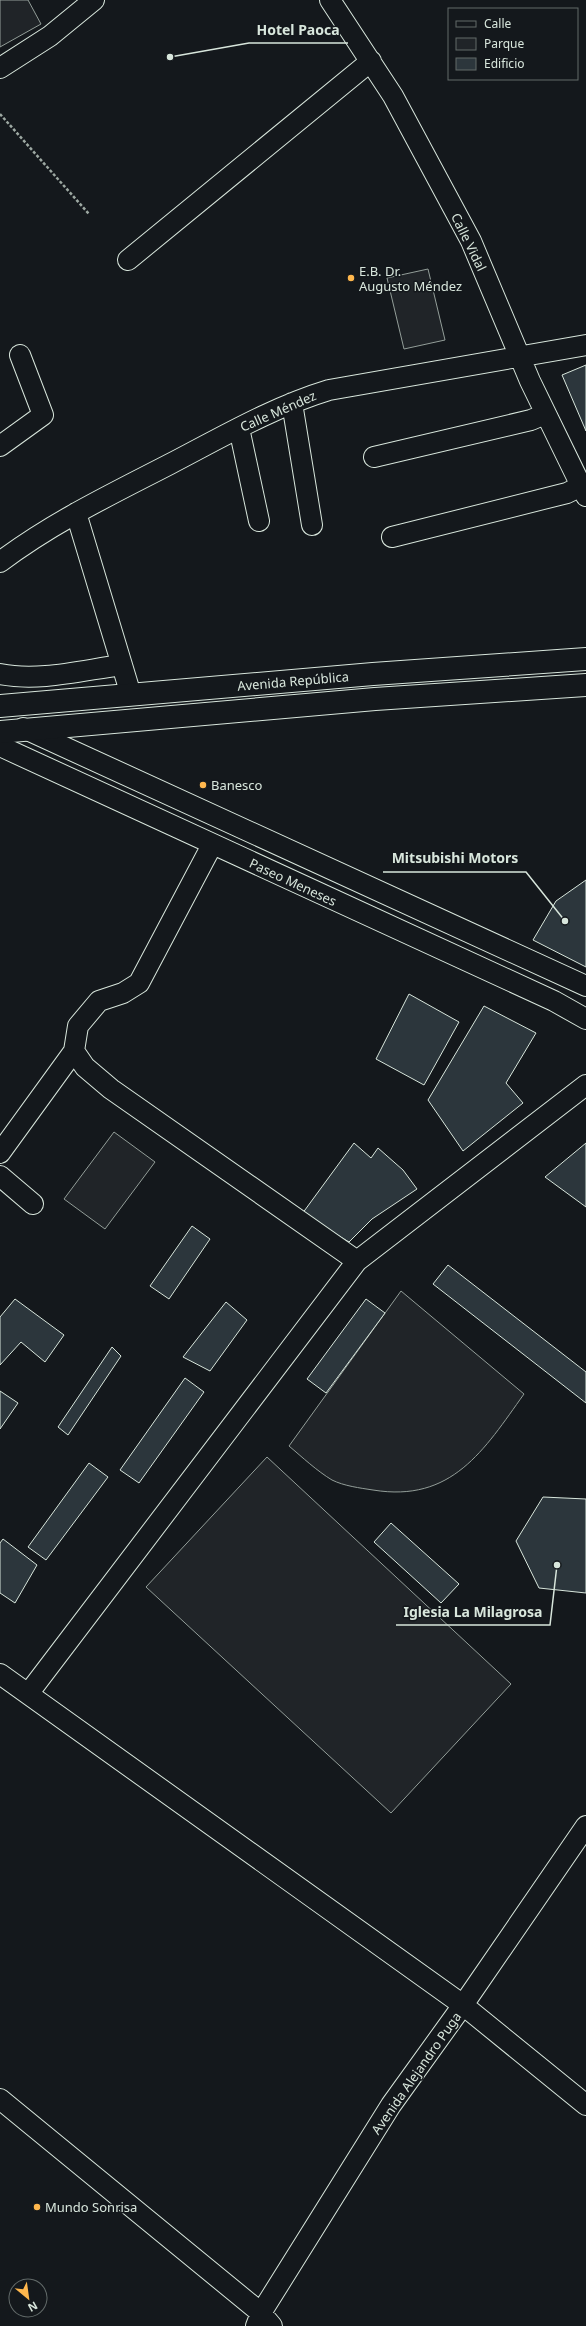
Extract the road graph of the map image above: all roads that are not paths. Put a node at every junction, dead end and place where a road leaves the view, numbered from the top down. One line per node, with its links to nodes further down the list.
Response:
1 (94, 0): 4 (street)
2 (330, 0): 3 (street, Calle Vidal)
3 (371, 61): 5 (street); 8 (street, Calle Vidal)
4 (0, 68)
5 (128, 260)
6 (586, 345): 8 (street, Calle Méndez)
7 (20, 355): 12 (street)
8 (521, 357): 9 (street, Calle Méndez); 10 (street, Calle Vidal)
9 (292, 403): 11 (street, Calle Méndez); 17 (street)
10 (546, 414): 13 (street); 14 (street, Calle Vidal)
11 (239, 428): 15 (street, Calle Méndez); 16 (street)
12 (0, 446)
13 (374, 457)
14 (583, 491): 18 (street)
15 (76, 513): 19 (street, Calle Méndez); 21 (street)
16 (259, 521)
17 (312, 525)
18 (392, 537)
19 (0, 562)
20 (586, 659): 24 (main road, Avenida República)
21 (122, 665): 22 (street); 24 (street)
22 (0, 674)
23 (586, 685): 27 (main road, Avenida República)
24 (131, 695): 25 (main road, Avenida República)
25 (0, 706)
26 (0, 722): 27 (street)
27 (28, 730): 28 (main road, Avenida República); 31 (street)
28 (0, 732)
29 (0, 746): 30 (street, Paseo Meneses)
30 (212, 845): 32 (street, Paseo Meneses); 33 (street)
31 (586, 986)
32 (586, 1018)
33 (74, 1051): 35 (street); 38 (street)
34 (586, 1084): 38 (street)
35 (0, 1153)
36 (0, 1176): 37 (street)
37 (33, 1204)
38 (357, 1260): 40 (street)
39 (0, 1674): 40 (street)
40 (28, 1694): 42 (street)
41 (586, 1826): 42 (street, Avenida Alejandro Puga)
42 (463, 2005): 44 (street); 45 (street, Avenida Alejandro Puga)
43 (0, 2099): 45 (street)
44 (586, 2105)
45 (263, 2322)

